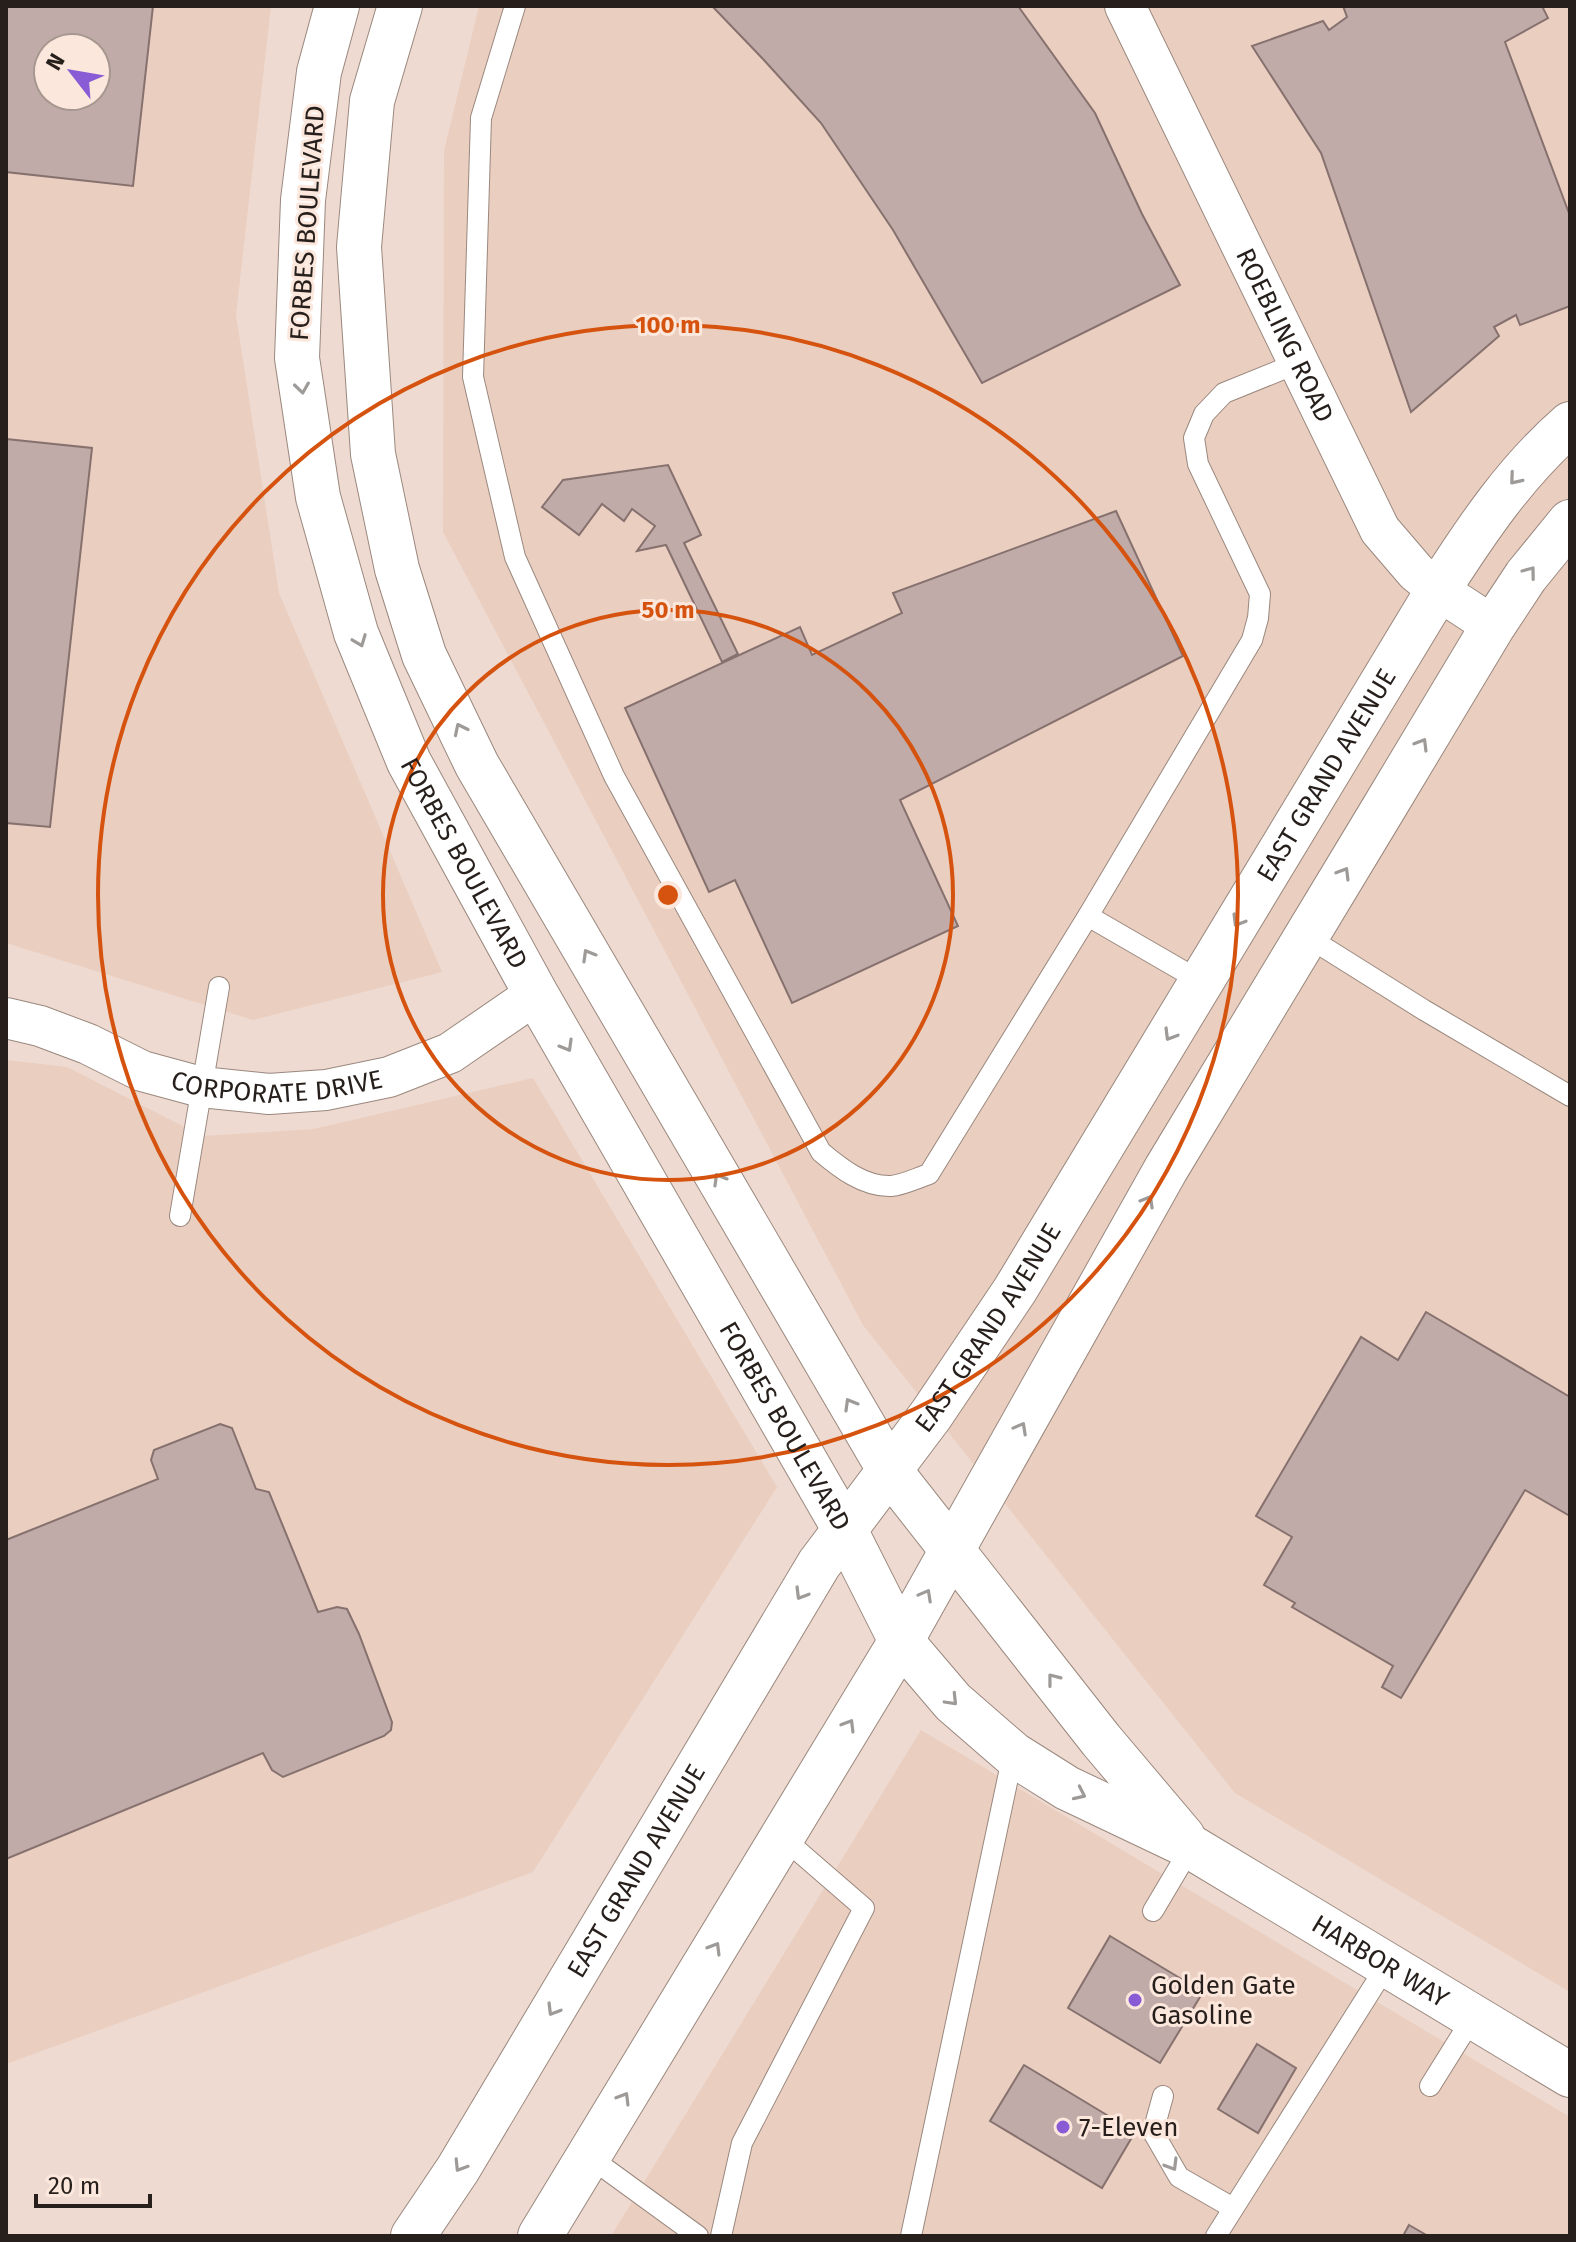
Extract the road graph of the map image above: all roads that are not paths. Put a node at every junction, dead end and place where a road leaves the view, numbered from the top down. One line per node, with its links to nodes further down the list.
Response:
1 (337, 6): 14 (main road, FORBES BOULEVARD, one-way to 14)
2 (400, 6): 19 (main road, FORBES BOULEVARD, one-way to 2)
3 (515, 6): 10 (lane)
4 (1125, 6): 5 (street, ROEBLING ROAD)
5 (1298, 363): 8 (street, ROEBLING ROAD); 10 (lane)
6 (1570, 424): 8 (main road, EAST GRAND AVENUE, one-way to 8)
7 (1570, 522): 9 (main road, one-way to 7)
8 (1438, 590): 9 (street, ROEBLING ROAD); 12 (main road, EAST GRAND AVENUE, one-way to 12)
9 (1493, 626): 11 (main road, one-way to 9)
10 (1088, 916): 12 (lane)
11 (1306, 936): 17 (lane); 21 (main road, one-way to 11)
12 (1202, 982): 19 (main road, EAST GRAND AVENUE, one-way to 19)
13 (219, 987): 16 (lane)
14 (536, 994): 16 (street, CORPORATE DRIVE); 20 (main road, FORBES BOULEVARD, one-way to 20)
15 (6, 1018): 16 (street, CORPORATE DRIVE)
16 (201, 1087): 18 (lane)
17 (1570, 1096)
18 (180, 1216)
19 (890, 1471): 20 (main road, EAST GRAND AVENUE); 21 (main road, FORBES BOULEVARD)
20 (845, 1530): 22 (main road, FORBES BOULEVARD); 34 (main road, EAST GRAND AVENUE, one-way to 34)
21 (952, 1550): 22 (main road, one-way to 21); 25 (main road, HARBOR WAY, one-way to 21)
22 (901, 1641): 23 (main road, HARBOR WAY, one-way to 23); 24 (main road, one-way to 22)
23 (1013, 1754): 25 (main road, HARBOR WAY, one-way to 25); 38 (lane)
24 (782, 1837): 32 (main road, one-way to 24); 37 (lane)
25 (1191, 1847): 26 (lane); 27 (main road, HARBOR WAY)
26 (1153, 1911)
27 (1387, 1965): 28 (main road, HARBOR WAY); 33 (lane)
28 (1473, 2017): 29 (main road, HARBOR WAY); 30 (lane)
29 (1570, 2075)
30 (1430, 2086)
31 (1163, 2096): 33 (lane, one-way to 33)
32 (588, 2156): 35 (main road); 36 (lane)
33 (1233, 2208): 39 (lane)
34 (413, 2236)
35 (540, 2236)
36 (698, 2236)
37 (721, 2236)
38 (911, 2236)
39 (1216, 2236)

